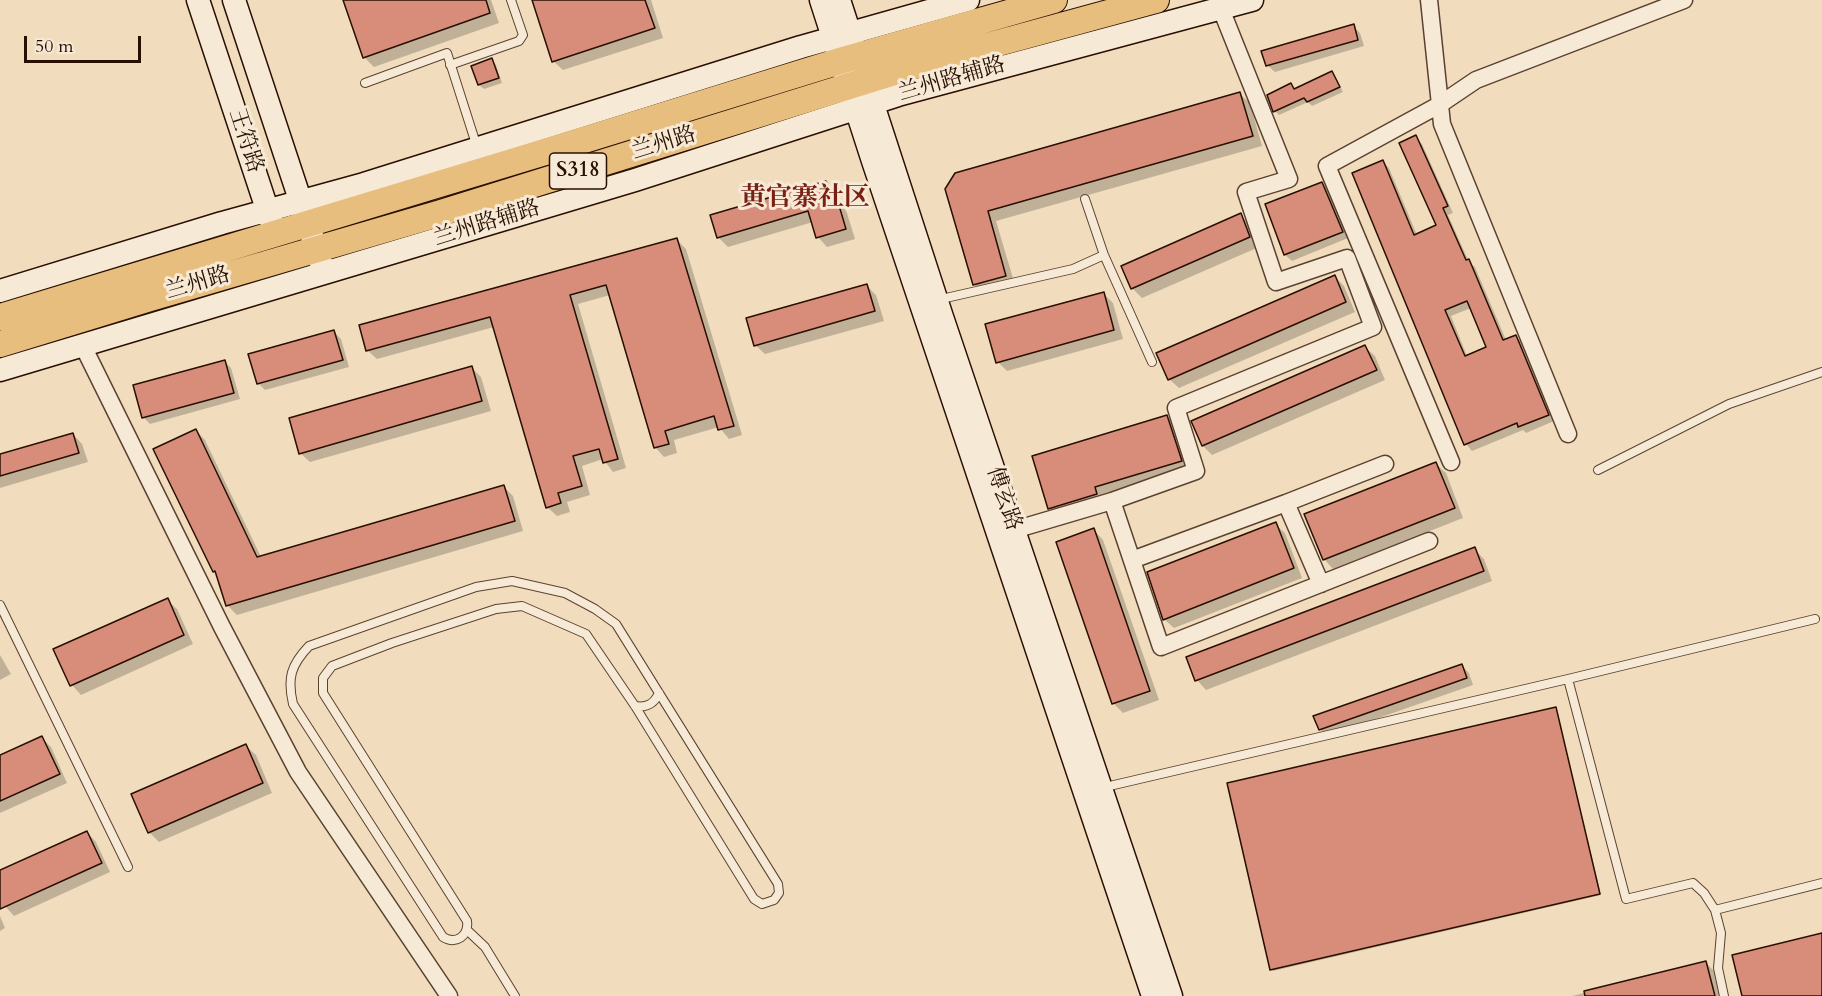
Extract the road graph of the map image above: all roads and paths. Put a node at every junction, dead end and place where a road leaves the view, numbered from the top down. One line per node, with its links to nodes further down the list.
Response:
1 (198, 0): 21 (street, 王符路)
2 (234, 0): 20 (street, 王符路)
3 (511, 0): 14 (lane)
4 (821, 0): 13 (street, 傅玄路)
5 (839, 0): 13 (street, 傅玄路)
6 (968, 0): 13 (street)
7 (1054, 0): 13 (main road, 兰州路 / S318)
8 (1156, 0): 16 (main road, 兰州路 / S318)
9 (1252, 0): 12 (street, 兰州路辅路)
10 (1429, 0): 17 (street)
11 (1684, 0): 17 (street)
12 (1221, 9): 16 (street, 兰州路辅路); 38 (street)
13 (844, 47): 16 (street, 傅玄路); 18 (main road, 兰州路 / S318)
14 (450, 65): 15 (lane); 18 (lane)
15 (365, 83)
16 (860, 95): 24 (main road, 兰州路 / S318); 27 (street, 傅玄路); 56 (street, 傅玄路)
17 (1439, 105): 34 (street); 35 (street)
18 (481, 159): 20 (main road, 兰州路 / S318)
19 (1085, 199): 22 (lane)
20 (304, 213): 21 (main road, 兰州路 / S318); 24 (street, 王符路)
21 (271, 223): 23 (street, 王符路); 26 (street); 28 (main road, 兰州路 / S318)
22 (1104, 255): 27 (lane); 31 (lane)
23 (284, 258): 24 (main road, 兰州路 / S318); 25 (street, 王符路); 29 (main road, 兰州路 / S318)
24 (320, 261): 25 (street)
25 (291, 282): 30 (street)
26 (0, 291)
27 (937, 300): 40 (street, 傅玄路)
28 (0, 316)
29 (0, 344)
30 (82, 344): 32 (street); 54 (street)
31 (1152, 362)
32 (0, 370)
33 (1822, 372): 37 (lane)
34 (1568, 434)
35 (1451, 462)
36 (1384, 464): 39 (street)
37 (1599, 470)
38 (1112, 501): 40 (street); 42 (street)
39 (1286, 503): 42 (street); 43 (street)
40 (1014, 530): 49 (street, 傅玄路)
41 (1429, 541): 43 (street)
42 (1132, 560): 43 (street)
43 (1321, 584)
44 (0, 605): 50 (lane)
45 (1815, 619): 46 (lane)
46 (1568, 680): 49 (lane); 52 (lane)
47 (659, 693): 48 (lane); 48 (lane); 53 (lane)
48 (635, 706): 53 (lane)
49 (1101, 788): 57 (street, 傅玄路)
50 (128, 867)
51 (1822, 884): 52 (lane)
52 (1715, 909): 58 (lane)
53 (467, 930): 55 (lane)
54 (449, 996)
55 (514, 996)
56 (1153, 996)
57 (1171, 996)
58 (1724, 996)

